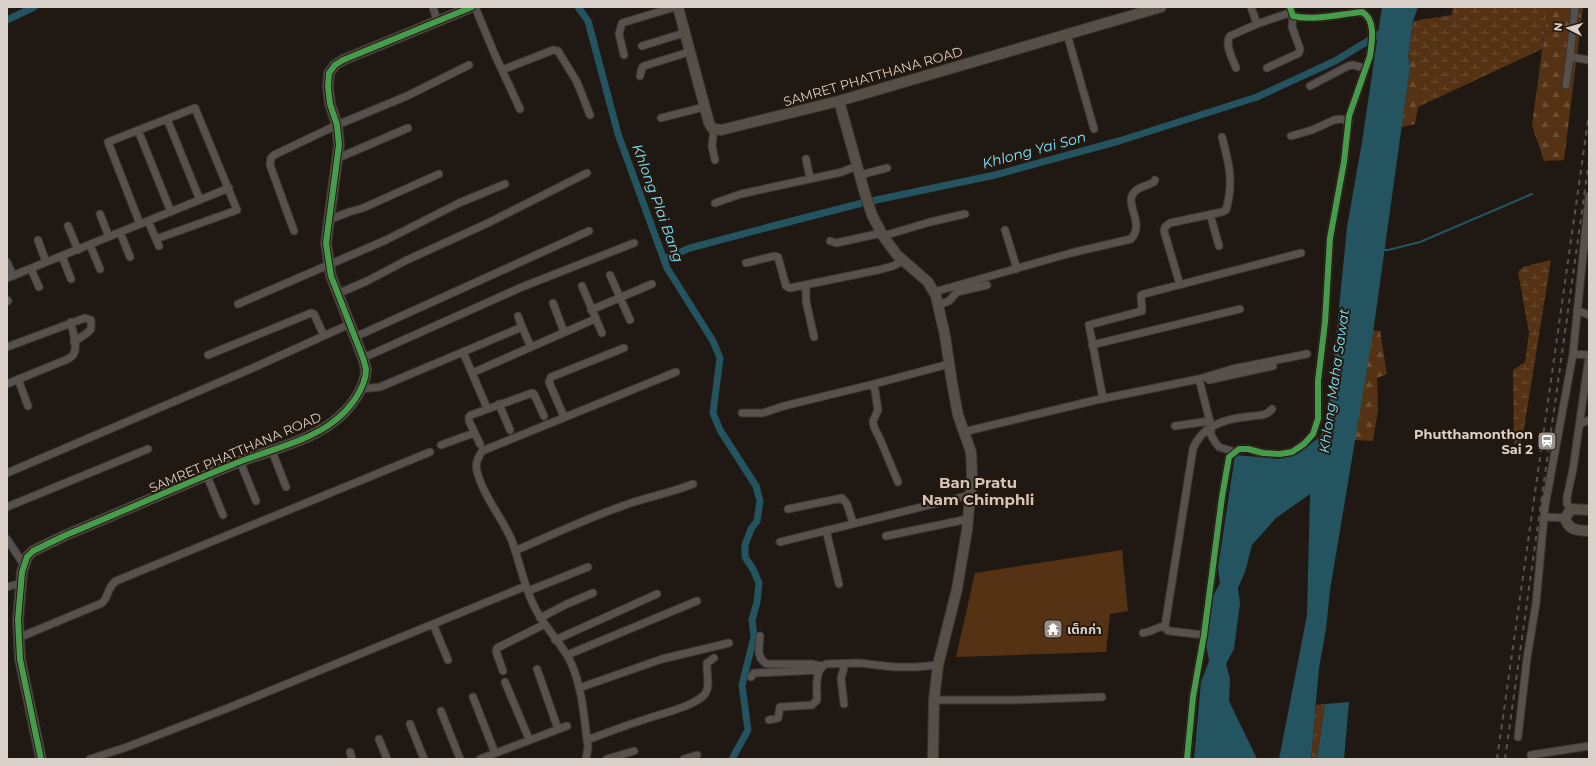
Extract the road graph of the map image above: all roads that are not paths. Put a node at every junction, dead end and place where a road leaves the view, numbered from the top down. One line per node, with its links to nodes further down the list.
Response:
1 (433, 7): 10 (street)
2 (472, 7): 10 (street, SAMRET PHATTHANA ROAD)
3 (475, 7): 23 (street)
4 (676, 7): 12 (street); 16 (street)
5 (1161, 7): 13 (street, SAMRET PHATTHANA ROAD)
6 (1251, 7): 11 (street)
7 (1575, 7): 17 (street)
8 (1366, 10): 9 (street); 20 (street)
9 (1291, 12): 11 (street); 22 (street)
10 (437, 21): 34 (street, SAMRET PHATTHANA ROAD)
11 (1257, 24): 21 (street)
12 (684, 33): 14 (street); 15 (street)
13 (1067, 34): 27 (street, SAMRET PHATTHANA ROAD); 37 (street)
14 (642, 46)
15 (689, 52): 24 (street); 28 (street)
16 (624, 55)
17 (1570, 57): 18 (street); 25 (street)
18 (1589, 60)
19 (469, 65): 34 (street)
20 (1365, 66): 26 (street); 33 (street)
21 (1236, 68)
22 (1267, 68)
23 (502, 70): 29 (street); 30 (street)
24 (640, 76)
25 (1566, 85)
26 (1310, 86)
27 (838, 101): 36 (street, SAMRET PHATTHANA ROAD); 45 (street)
28 (704, 107): 31 (street); 36 (street)
29 (520, 109)
30 (590, 115)
31 (661, 118)
32 (167, 119): 38 (street); 51 (street); 53 (street)
33 (1349, 121): 39 (street); 157 (street)
34 (337, 124): 41 (street, SAMRET PHATTHANA ROAD); 64 (street)
35 (408, 128): 41 (street)
36 (714, 129): 43 (street)
37 (1094, 129)
38 (138, 130): 55 (street); 61 (street)
39 (1291, 136)
40 (1222, 137): 58 (street)
41 (338, 158): 59 (street, SAMRET PHATTHANA ROAD)
42 (806, 159): 48 (street)
43 (715, 160)
44 (887, 168): 45 (street)
45 (858, 170): 48 (street); 67 (street)
46 (587, 173): 96 (street)
47 (439, 174): 59 (street)
48 (810, 178): 54 (street)
49 (1155, 180): 85 (street)
50 (505, 184): 82 (street)
51 (230, 188): 53 (street); 60 (street)
52 (1589, 196): 103 (street)
53 (200, 200): 55 (street)
54 (715, 203)
55 (171, 212): 60 (street)
56 (100, 214): 68 (street)
57 (965, 214): 67 (street)
58 (1210, 214): 73 (street); 90 (street)
59 (329, 220): 82 (street, SAMRET PHATTHANA ROAD)
60 (148, 221): 61 (street)
61 (140, 224): 66 (street)
62 (68, 226): 74 (street)
63 (1005, 230): 85 (street)
64 (294, 231)
65 (589, 231): 114 (street)
66 (120, 232): 68 (street); 77 (street)
67 (882, 235): 70 (street); 78 (street)
68 (109, 237): 72 (street)
69 (38, 240): 80 (street)
70 (830, 241)
71 (634, 242): 126 (street)
72 (90, 244): 74 (street); 84 (street)
73 (1219, 246)
74 (78, 250): 76 (street)
75 (1301, 253): 90 (street)
76 (62, 256): 80 (street); 88 (street)
77 (130, 257)
78 (904, 260): 91 (street); 95 (street)
79 (7, 262): 87 (street)
80 (46, 262): 83 (street)
81 (746, 263): 91 (street)
82 (330, 265): 96 (street, SAMRET PHATTHANA ROAD); 98 (street)
83 (31, 269): 87 (street); 94 (street)
84 (100, 269)
85 (1017, 269): 95 (street)
86 (610, 275): 97 (street)
87 (10, 277)
88 (71, 279)
89 (652, 284): 97 (street)
90 (1180, 284): 117 (street)
91 (806, 285): 115 (street)
92 (987, 285): 100 (street)
93 (582, 286): 102 (street)
94 (39, 287)
95 (934, 292): 100 (street)
96 (338, 294): 109 (street, SAMRET PHATTHANA ROAD)
97 (620, 297): 102 (street); 107 (street)
98 (238, 304)
99 (553, 304): 111 (street)
100 (938, 306): 127 (street)
101 (1240, 309): 117 (street)
102 (591, 310): 106 (street)
103 (1577, 310): 104 (street); 123 (street)
104 (1589, 315)
105 (518, 316): 110 (street)
106 (595, 319): 111 (street); 112 (street)
107 (630, 320)
108 (70, 322): 116 (street); 116 (street); 118 (street)
109 (350, 324): 113 (street); 114 (street, SAMRET PHATTHANA ROAD)
110 (522, 327): 119 (street); 121 (street)
111 (564, 332): 119 (street)
112 (602, 333)
113 (324, 336): 124 (street); 159 (street)
114 (355, 337): 126 (street, SAMRET PHATTHANA ROAD)
115 (814, 337)
116 (74, 342): 132 (street)
117 (1092, 345): 137 (street)
118 (7, 347)
119 (531, 347): 130 (street)
120 (624, 348): 144 (street)
121 (463, 352): 130 (street); 136 (street)
122 (1307, 354): 133 (street)
123 (1573, 354): 125 (street); 171 (street)
124 (208, 355)
125 (1589, 356): 129 (street)
126 (363, 358): 136 (street, SAMRET PHATTHANA ROAD)
127 (949, 364): 135 (street); 150 (street)
128 (1273, 366): 133 (street)
129 (1588, 366): 147 (street)
130 (472, 372): 140 (street)
131 (676, 372): 144 (street)
132 (18, 379): 134 (street); 139 (street)
133 (1200, 381): 137 (street); 146 (street)
134 (7, 384)
135 (874, 384): 142 (street); 161 (street)
136 (360, 389): 155 (street, SAMRET PHATTHANA ROAD)
137 (1103, 399): 150 (street)
138 (499, 404): 140 (street); 143 (street); 149 (street)
139 (28, 406)
140 (487, 408): 151 (street)
141 (1272, 409): 146 (street)
142 (742, 413)
143 (544, 416)
144 (564, 417): 179 (street)
145 (1589, 420): 147 (street)
146 (1210, 423): 148 (street); 157 (street); 191 (street)
147 (1580, 424): 169 (street)
148 (1175, 426)
149 (510, 430)
150 (963, 432): 164 (street)
151 (474, 433): 152 (street); 153 (street)
152 (480, 444)
153 (441, 445)
154 (148, 449): 166 (street)
155 (272, 451): 158 (street, SAMRET PHATTHANA ROAD); 163 (street)
156 (430, 452): 195 (street)
157 (1235, 452): 194 (street)
158 (240, 462): 160 (street, SAMRET PHATTHANA ROAD); 165 (street)
159 (7, 473)
160 (207, 476): 170 (street); 180 (street, SAMRET PHATTHANA ROAD)
161 (898, 482)
162 (693, 484): 179 (street)
163 (286, 487)
164 (970, 495): 172 (street); 173 (street)
165 (256, 501)
166 (7, 508)
167 (788, 509): 173 (street)
168 (1589, 510): 169 (street)
169 (1568, 513): 171 (street); 175 (street)
170 (223, 515)
171 (1544, 517): 218 (street)
172 (968, 518): 176 (street); 202 (street)
173 (853, 523): 174 (street)
174 (826, 530): 178 (street); 183 (street)
175 (1589, 531)
176 (886, 536)
177 (8, 541): 180 (street)
178 (780, 542)
179 (515, 551): 185 (street)
180 (24, 565): 182 (street, SAMRET PHATTHANA ROAD)
181 (588, 567): 185 (street)
182 (21, 583): 184 (street); 195 (street, SAMRET PHATTHANA ROAD)
183 (839, 584)
184 (7, 587)
185 (527, 589): 189 (street); 190 (street)
186 (593, 593): 189 (street)
187 (657, 594): 196 (street)
188 (697, 601): 198 (street)
189 (543, 621): 196 (street); 205 (street)
190 (433, 624): 200 (street); 228 (street)
191 (1165, 626): 192 (street); 194 (street)
192 (1143, 633)
193 (760, 636): 203 (street)
194 (1204, 636): 237 (street)
195 (18, 638): 227 (street, SAMRET PHATTHANA ROAD)
196 (555, 640): 198 (street)
197 (729, 643): 208 (street)
198 (567, 655): 208 (street)
199 (714, 658): 221 (street)
200 (448, 660)
201 (845, 664): 202 (street); 203 (street); 212 (street)
202 (938, 665): 211 (street)
203 (821, 668): 206 (street); 214 (street)
204 (537, 669): 217 (street)
205 (504, 672)
206 (751, 677)
207 (505, 682): 220 (street)
208 (579, 688): 221 (street)
209 (1102, 696): 211 (street)
210 (473, 697): 224 (street)
211 (934, 700): 236 (street)
212 (844, 704)
213 (441, 711): 231 (street)
214 (769, 720)
215 (410, 724): 230 (street)
216 (566, 726): 217 (street)
217 (558, 729): 220 (street)
218 (1518, 737)
219 (379, 739): 229 (street)
220 (529, 740): 224 (street)
221 (587, 740): 233 (street)
222 (1589, 746): 226 (street)
223 (634, 751): 234 (street)
224 (495, 753): 232 (street)
225 (697, 755): 235 (street)
226 (1531, 755)
227 (41, 759)
228 (90, 759)
229 (387, 759)
230 (424, 759)
231 (460, 759)
232 (480, 759)
233 (586, 759)
234 (607, 759)
235 (684, 759)
236 (933, 759)
237 (1187, 759)

